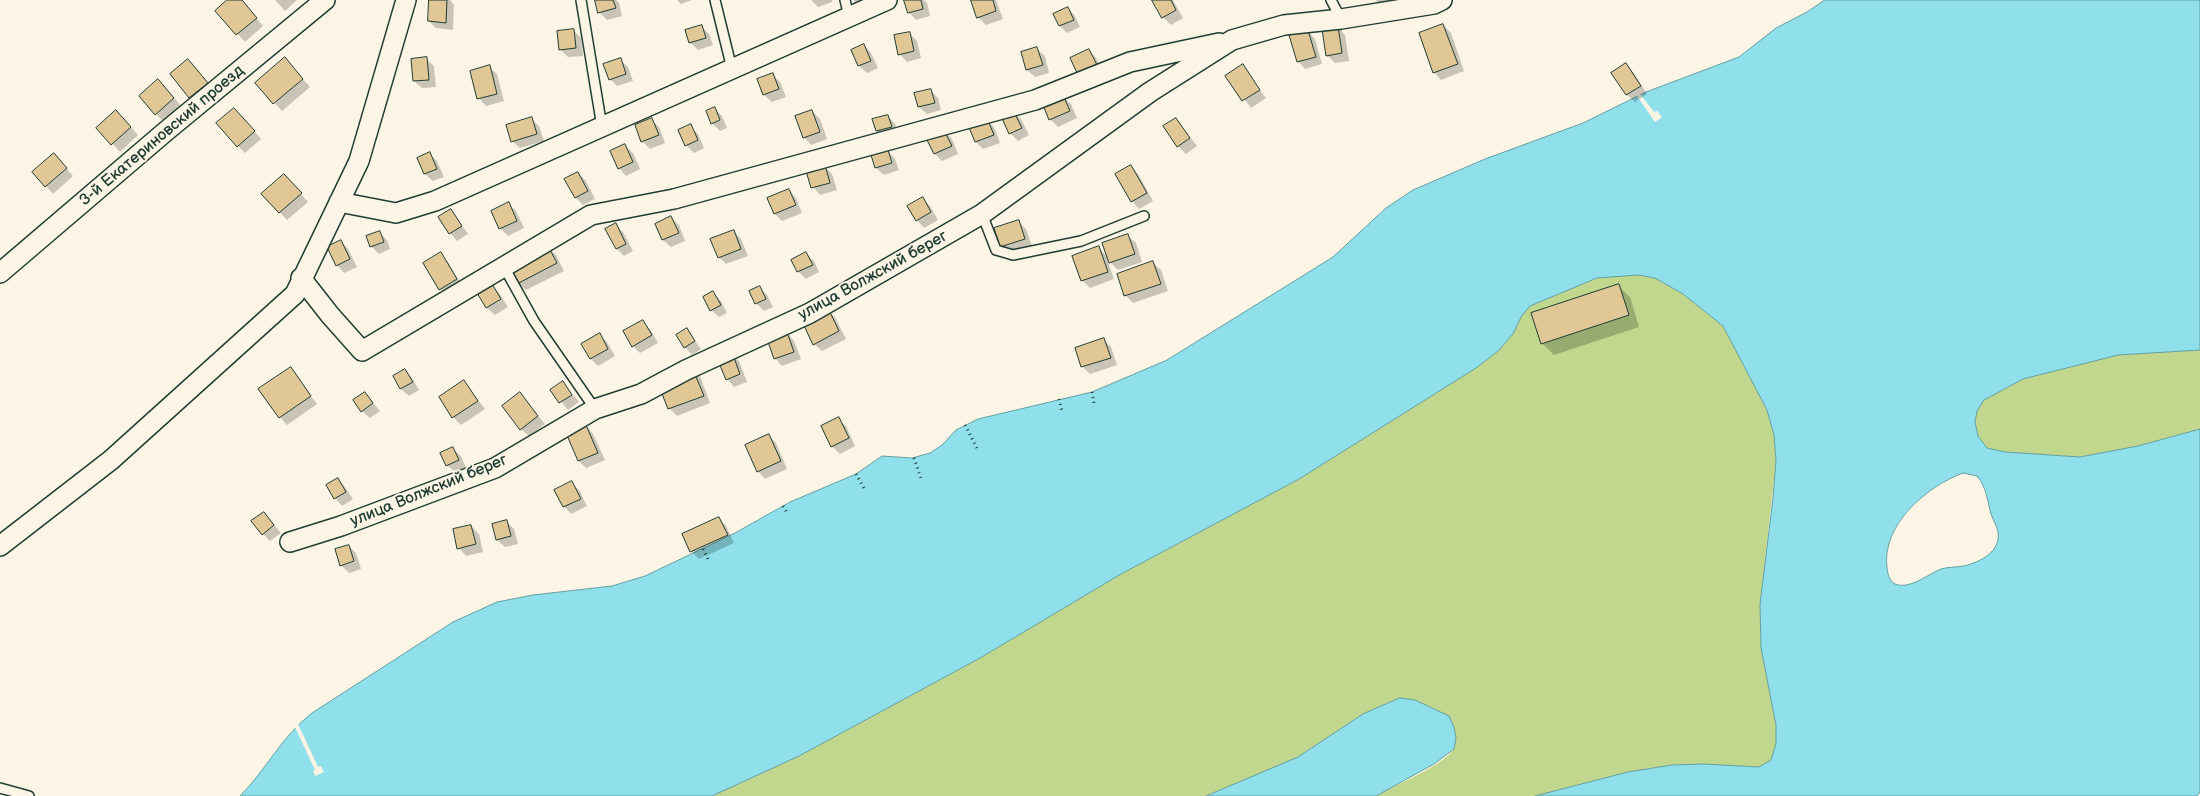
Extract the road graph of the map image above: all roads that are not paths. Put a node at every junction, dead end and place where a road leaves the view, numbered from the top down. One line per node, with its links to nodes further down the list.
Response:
1 (325, 0): 17 (street, 3-й Екатериновский проезд)
2 (406, 0): 13 (street)
3 (581, 0): 12 (lane)
4 (715, 0): 11 (lane)
5 (887, 0): 8 (street)
6 (1331, 0): 9 (lane)
7 (1442, 0): 9 (street, улица Волжский берег)
8 (847, 8): 11 (street)
9 (1341, 19): 10 (street, улица Волжский берег)
10 (1232, 40): 14 (street, улица Волжский берег); 16 (street)
11 (732, 69): 12 (street)
12 (602, 127): 13 (street)
13 (339, 202): 18 (street)
14 (982, 214): 15 (lane); 19 (street, улица Волжский берег)
15 (1144, 216)
16 (504, 267): 18 (street); 19 (lane)
17 (0, 273)
18 (301, 278): 21 (street)
19 (595, 410): 20 (street, улица Волжский берег)
20 (290, 542)
21 (0, 546)
22 (0, 788): 23 (lane)
23 (29, 796)

